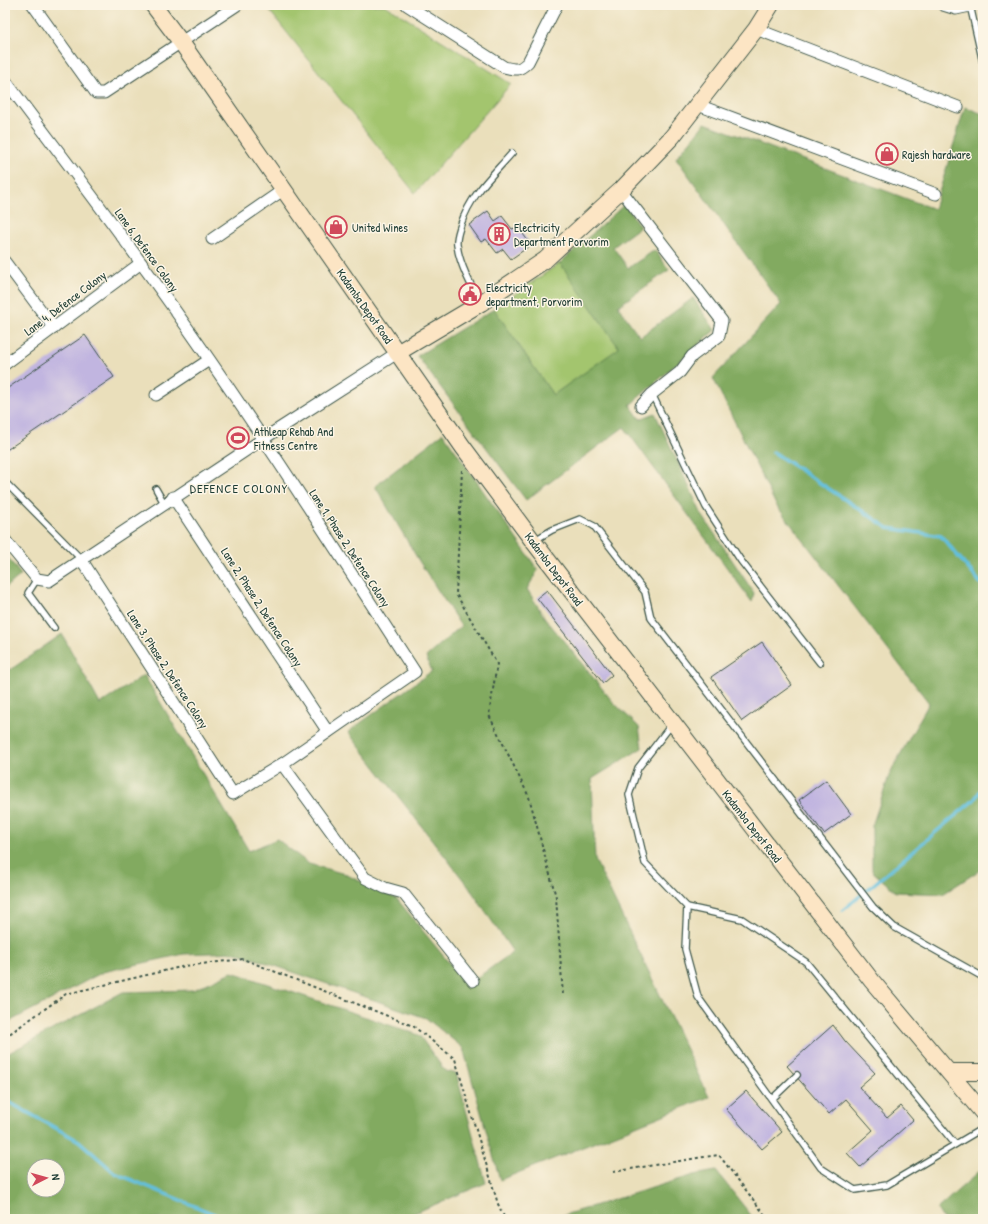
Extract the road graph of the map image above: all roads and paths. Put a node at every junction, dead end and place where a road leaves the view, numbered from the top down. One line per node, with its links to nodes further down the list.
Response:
1 (33, 5): 10 (street)
2 (153, 5): 10 (street, Kadamba Depot Road)
3 (237, 5): 10 (street)
4 (407, 5): 5 (street)
5 (557, 5)
6 (771, 5): 9 (street)
7 (943, 5): 8 (street)
8 (972, 5): 11 (lane)
9 (756, 28): 13 (street); 14 (street)
10 (181, 42): 16 (street, Kadamba Depot Road)
11 (983, 63)
12 (5, 80): 21 (street, Lane 6, Defence Colony)
13 (698, 105): 17 (street); 18 (street)
14 (958, 107)
15 (512, 153): 22 (lane)
16 (283, 190): 19 (street); 24 (street, Kadamba Depot Road)
17 (622, 190): 22 (street); 27 (street)
18 (936, 194)
19 (212, 239)
20 (5, 262): 23 (street)
21 (141, 262): 23 (street, Lane 4, Defence Colony); 25 (street, Lane 6, Defence Colony)
22 (482, 303): 24 (street)
23 (54, 328): 26 (street, Lane 4, Defence Colony)
24 (397, 353): 30 (street); 36 (street, Kadamba Depot Road)
25 (209, 360): 28 (street); 30 (street, Lane 6, Defence Colony)
26 (5, 364)
27 (652, 394): 29 (street); 40 (lane)
28 (156, 395)
29 (641, 406)
30 (263, 439): 34 (street); 42 (street, Lane 1, Phase 2, Defence Colony)
31 (462, 470): 47 (path)
32 (5, 482): 37 (lane)
33 (156, 489): 34 (lane)
34 (169, 500): 37 (street); 42 (street, Lane 2, Phase 2, Defence Colony)
35 (5, 540): 38 (street)
36 (533, 541): 41 (street, Kadamba Depot Road); 45 (lane)
37 (81, 559): 38 (street); 43 (street, Lane 3, Phase 2, Defence Colony)
38 (37, 579): 39 (lane)
39 (54, 628)
40 (820, 662)
41 (672, 724): 44 (lane); 49 (street, Kadamba Depot Road)
42 (328, 732): 43 (street)
43 (282, 764): 46 (street)
44 (688, 907): 52 (lane); 55 (lane)
45 (983, 977)
46 (473, 981)
47 (563, 996)
48 (5, 1037): 57 (path)
49 (948, 1072): 50 (street); 53 (street, Kadamba Depot Road)
50 (983, 1072)
51 (797, 1075): 52 (lane)
52 (772, 1099): 55 (lane)
53 (983, 1113)
54 (983, 1128): 55 (lane)
55 (956, 1144)
56 (613, 1172): 58 (path)
57 (505, 1219)
58 (768, 1219)

